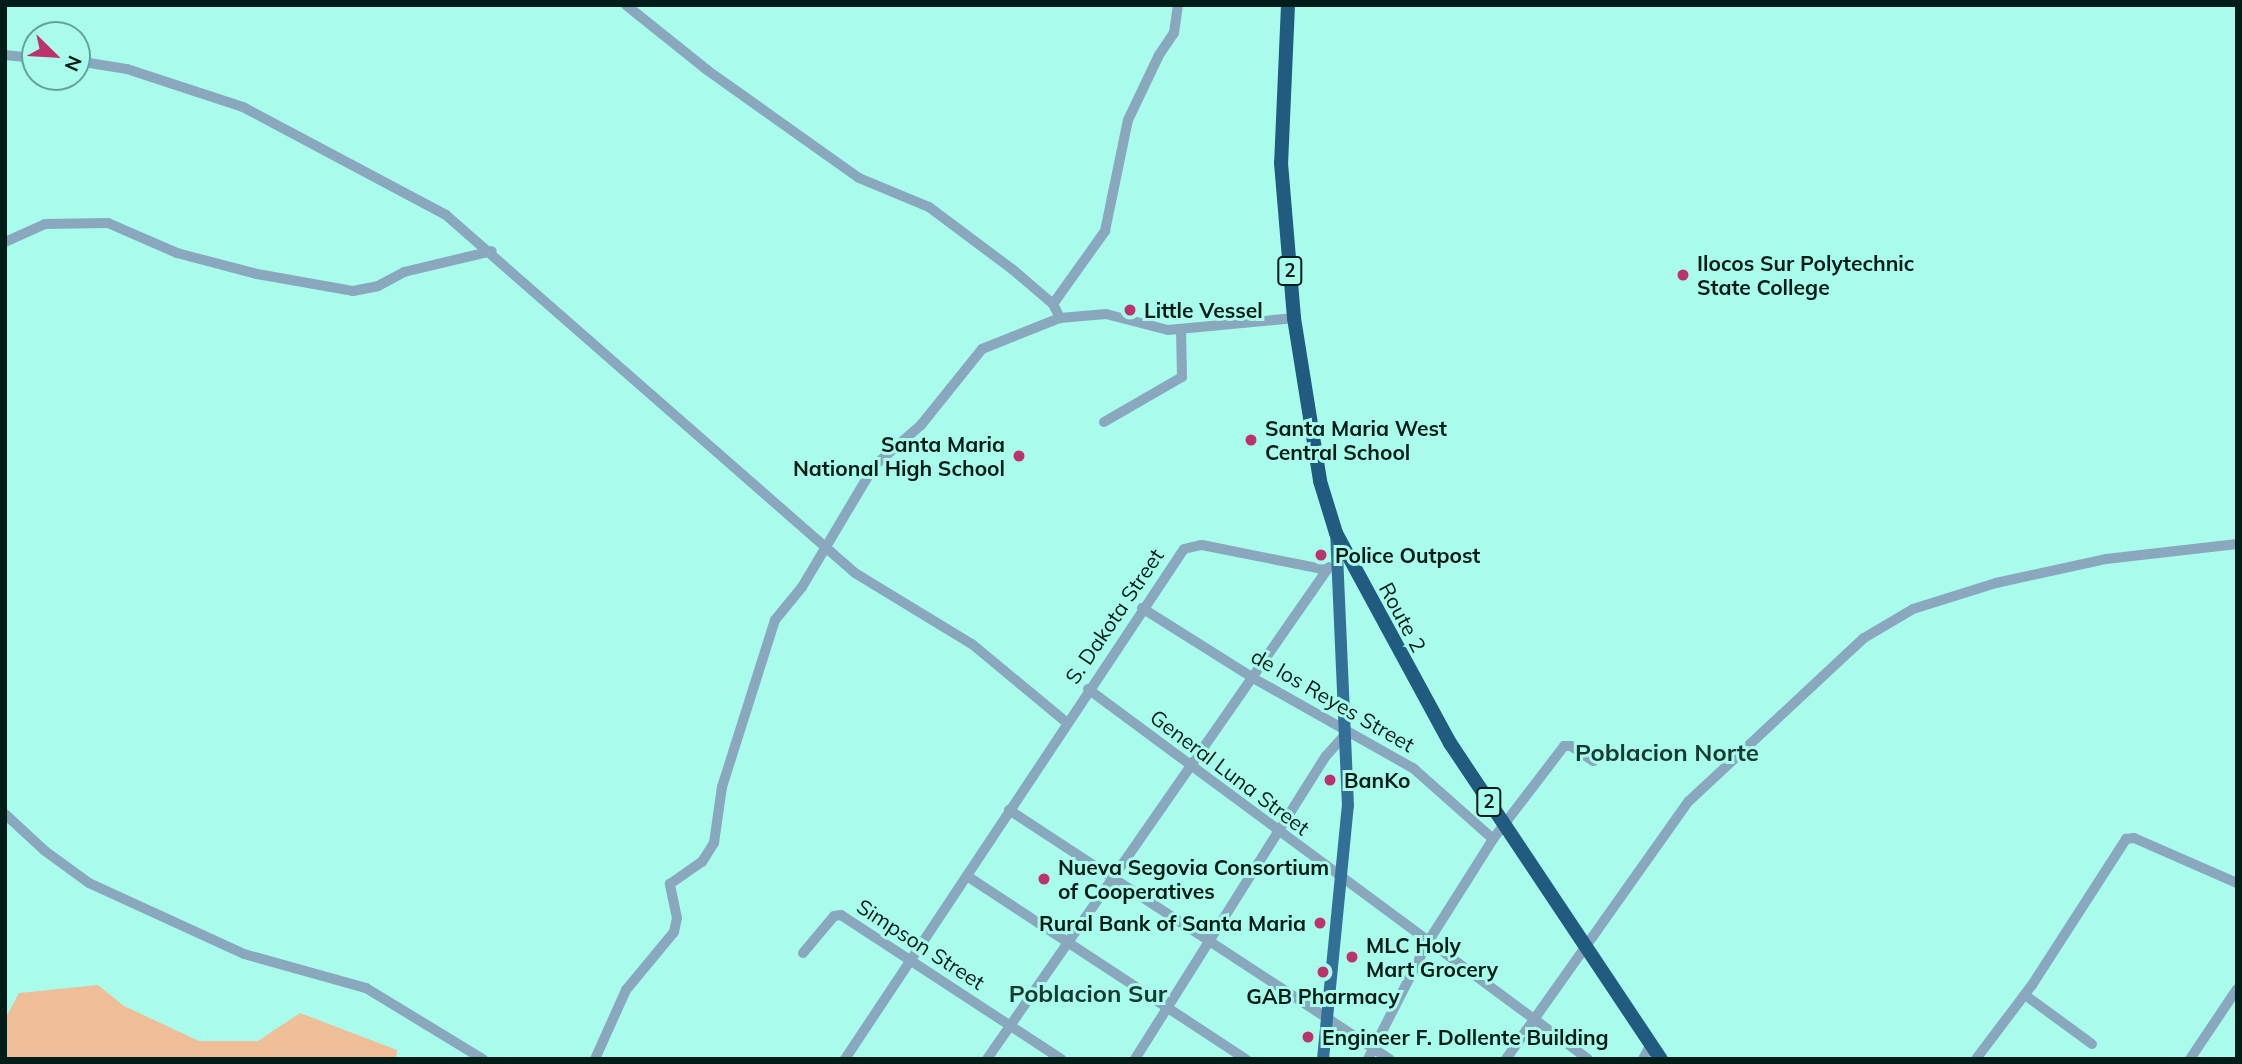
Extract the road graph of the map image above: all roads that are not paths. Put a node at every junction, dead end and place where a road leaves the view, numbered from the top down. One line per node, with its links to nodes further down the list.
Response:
1 (626, 5): 7 (street)
2 (1178, 5): 7 (street)
3 (1289, 5): 9 (highway, Route 2 / 2)
4 (91, 63): 6 (street)
5 (5, 242): 6 (street)
6 (492, 251): 14 (street)
7 (1053, 304): 8 (street)
8 (1060, 318): 10 (street); 14 (street)
9 (1294, 318): 10 (street); 12 (highway, Route 2 / 2)
10 (1181, 329): 11 (street)
11 (1104, 422)
12 (1336, 533): 15 (main road); 26 (highway, Route 2 / 2)
13 (2237, 544): 36 (street)
14 (823, 547): 20 (street); 50 (street)
15 (1335, 557): 16 (street); 21 (main road)
16 (1327, 570): 17 (street, S. Dakota Street); 18 (street)
17 (1142, 608): 18 (street, de los Reyes Street); 19 (street, S. Dakota Street)
18 (1253, 678): 21 (street, de los Reyes Street); 23 (street)
19 (1087, 689): 20 (street, S. Dakota Street); 23 (street, General Luna Street)
20 (1067, 723): 24 (street, S. Dakota Street)
21 (1344, 734): 27 (street); 28 (street, de los Reyes Street); 31 (main road)
22 (1593, 761): 26 (street)
23 (1191, 765): 27 (street, General Luna Street); 30 (street)
24 (1009, 810): 29 (street, S. Dakota Street); 30 (street)
25 (5, 814): 49 (street)
26 (1505, 827): 28 (street); 36 (highway, Route 2 / 2)
27 (1279, 834): 31 (street, General Luna Street); 35 (street)
28 (1493, 839): 34 (street)
29 (967, 876): 33 (street); 38 (street, S. Dakota Street)
30 (1112, 880): 33 (street); 35 (street)
31 (1343, 882): 34 (street, General Luna Street); 42 (main road)
32 (2237, 883): 40 (street)
33 (1067, 941): 41 (street); 44 (street)
34 (1428, 942): 43 (street, General Luna Street); 47 (street)
35 (1210, 943): 41 (street); 42 (street)
36 (1583, 945): 43 (street); 45 (highway, Route 2 / 2)
37 (803, 953): 38 (street, Simpson Street)
38 (912, 961): 44 (street, Simpson Street); 48 (street, S. Dakota Street)
39 (2237, 989): 63 (street)
40 (2025, 995): 46 (street); 62 (street)
41 (1167, 1004): 53 (street); 54 (street)
42 (1327, 1019): 47 (street); 55 (main road)
43 (1532, 1019): 58 (street); 59 (street, General Luna Street)
44 (1010, 1026): 51 (street); 52 (street, Simpson Street)
45 (1651, 1044): 60 (street); 61 (highway, Route 2 / 2)
46 (2092, 1044)
47 (1374, 1046): 56 (street); 57 (street)
48 (848, 1058)
49 (483, 1059)
50 (595, 1059)
51 (987, 1059)
52 (1061, 1059)
53 (1135, 1059)
54 (1246, 1059)
55 (1323, 1059)
56 (1368, 1059)
57 (1390, 1059)
58 (1506, 1059)
59 (1588, 1059)
60 (1643, 1059)
61 (1661, 1059)
62 (1976, 1059)
63 (2190, 1059)

